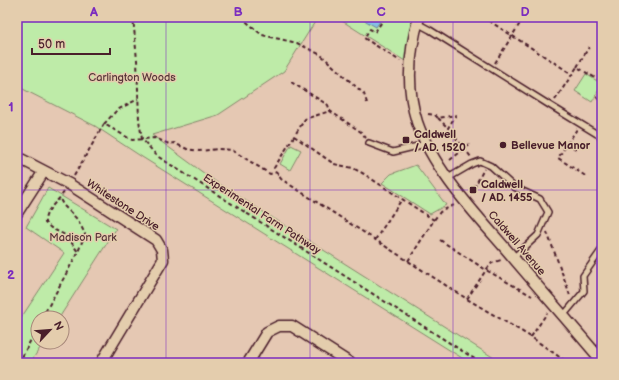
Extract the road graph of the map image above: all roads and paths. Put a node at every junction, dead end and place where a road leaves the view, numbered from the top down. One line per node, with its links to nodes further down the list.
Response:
1 (133, 17): 16 (path, Experimental Farm Pathway)
2 (241, 17): 18 (path)
3 (385, 17): 9 (path)
4 (483, 17): 7 (path)
5 (524, 17): 7 (path)
6 (418, 20): 11 (lane); 31 (street, Caldwell Avenue)
7 (512, 36): 11 (path); 12 (path)
8 (589, 47): 10 (path)
9 (400, 61)
10 (577, 66): 12 (path); 14 (path)
11 (492, 69): 19 (lane)
12 (572, 74): 19 (path)
13 (291, 82): 20 (path)
14 (602, 82)
15 (596, 97): 17 (path)
16 (138, 99): 23 (path); 28 (path, Experimental Farm Pathway)
17 (602, 101)
18 (367, 103)
19 (551, 106): 24 (lane)
20 (330, 111): 26 (path); 29 (path)
21 (428, 114): 22 (path)
22 (438, 118): 25 (path); 25 (path)
23 (104, 124): 28 (path); 43 (path)
24 (581, 124): 27 (lane); 32 (path)
25 (448, 128): 33 (path)
26 (294, 136): 40 (path); 46 (path)
27 (602, 137)
28 (142, 139): 40 (path); 74 (path, Experimental Farm Pathway)
29 (369, 143): 31 (lane)
30 (470, 143): 33 (path)
31 (426, 144): 41 (street, Caldwell Avenue)
32 (568, 144): 34 (path); 42 (path)
33 (464, 149): 36 (path); 37 (path)
34 (578, 150)
35 (17, 157): 39 (street, Whitestone Drive)
36 (450, 160)
37 (475, 163): 38 (lane); 41 (lane)
38 (486, 164): 44 (path); 50 (lane)
39 (44, 171): 43 (street, Whitestone Drive); 48 (street)
40 (277, 172): 51 (path)
41 (448, 178): 55 (street, Caldwell Avenue)
42 (587, 178)
43 (68, 184): 45 (path); 71 (street, Whitestone Drive)
44 (474, 188)
45 (60, 199): 54 (path); 54 (path)
46 (402, 199): 49 (path); 51 (path)
47 (455, 204): 49 (path)
48 (17, 213)
49 (434, 220): 57 (path)
50 (543, 223): 55 (lane); 61 (path)
51 (375, 240): 57 (path)
52 (440, 240): 58 (path)
53 (602, 249): 61 (lane)
54 (78, 252): 62 (path)
55 (513, 258): 64 (street, Caldwell Avenue)
56 (501, 260): 58 (path)
57 (408, 261): 60 (path)
58 (486, 270): 59 (path); 60 (path)
59 (534, 297)
60 (467, 299): 67 (path)
61 (573, 305): 64 (lane)
62 (46, 310)
63 (547, 313): 67 (path)
64 (563, 316): 69 (street, Caldwell Avenue)
65 (602, 333): 66 (path)
66 (599, 335)
67 (531, 337): 75 (path)
68 (30, 342): 70 (path)
69 (602, 361)
70 (19, 363)
71 (102, 363)
72 (248, 363): 73 (street)
73 (350, 363)
74 (480, 363)
75 (568, 363)

